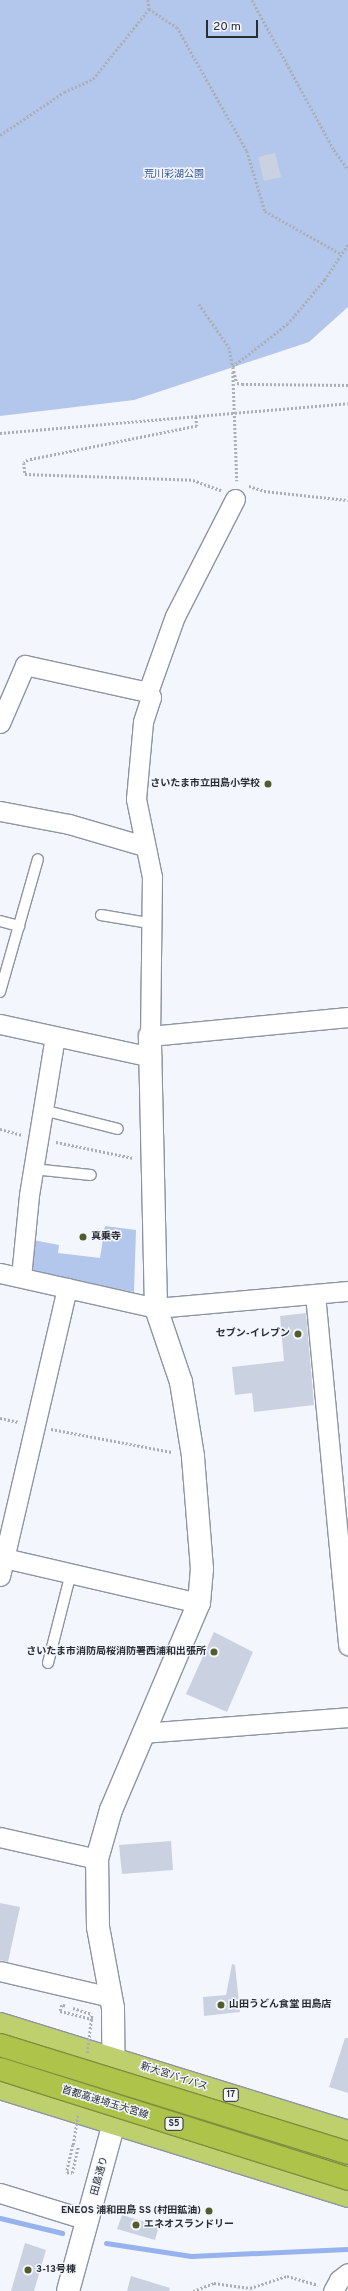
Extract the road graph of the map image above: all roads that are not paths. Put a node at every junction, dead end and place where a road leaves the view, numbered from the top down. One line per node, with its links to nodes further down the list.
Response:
1 (235, 500): 2 (street)
2 (148, 692): 3 (street); 5 (street)
3 (0, 723)
4 (0, 811): 5 (street)
5 (144, 846): 9 (street)
6 (38, 859): 10 (lane)
7 (101, 915): 9 (lane)
8 (0, 921): 10 (lane)
9 (149, 923): 15 (street)
10 (19, 926): 11 (lane)
11 (0, 992)
12 (348, 1017): 15 (street)
13 (0, 1024): 14 (street)
14 (55, 1037): 15 (street); 16 (street)
15 (150, 1047): 25 (street, 田島通り)
16 (43, 1110): 17 (lane); 18 (street)
17 (118, 1129)
18 (33, 1169): 19 (lane); 21 (street)
19 (91, 1175)
20 (0, 1273): 21 (street)
21 (21, 1278): 22 (street)
22 (68, 1288): 25 (street); 27 (street)
23 (348, 1291): 24 (street)
24 (315, 1294): 25 (street); 26 (street)
25 (156, 1308): 29 (street, 田島通り)
26 (345, 1562): 30 (street)
27 (1, 1564): 28 (street)
28 (71, 1574): 29 (street); 31 (lane)
29 (198, 1604): 33 (street, 田島通り)
30 (348, 1645)
31 (48, 1663)
32 (348, 1717): 33 (street)
33 (142, 1734): 35 (street, 田島通り)
34 (0, 1837): 35 (street)
35 (97, 1859): 37 (street, 田島通り)
36 (0, 1971): 37 (street)
37 (111, 1997): 40 (street, 田島通り)
38 (0, 2024): 40 (highway, 新大宮バイパス / 17)
39 (0, 2045): 45 (highway, S5, bridge)
40 (114, 2058): 43 (street, 田島通り); 44 (highway, 新大宮バイパス / 17)
41 (0, 2070): 46 (highway, 首都高速埼玉大宮線 / S5, bridge)
42 (0, 2088): 43 (highway)
43 (114, 2123): 48 (highway); 49 (street, 田島通り)
44 (348, 2132)
45 (348, 2153)
46 (348, 2179)
47 (0, 2193): 49 (street)
48 (348, 2196)
49 (88, 2220): 51 (street, 田島通り)
50 (348, 2273): 52 (street)
51 (68, 2291)
52 (333, 2291)

